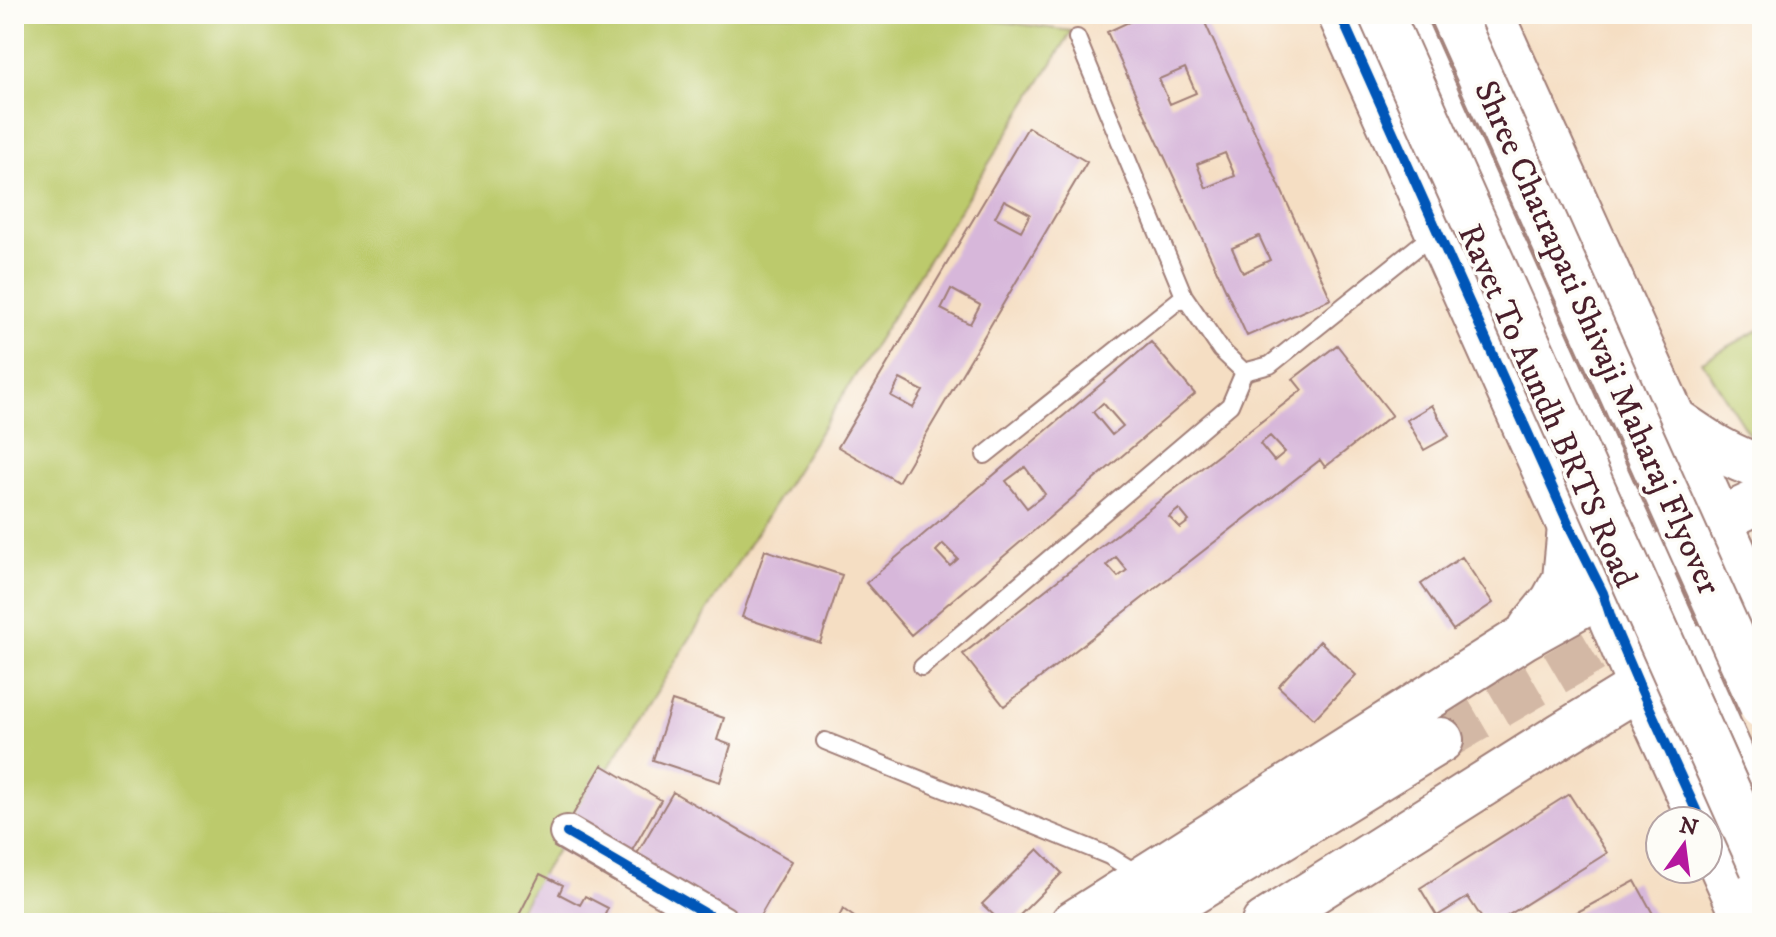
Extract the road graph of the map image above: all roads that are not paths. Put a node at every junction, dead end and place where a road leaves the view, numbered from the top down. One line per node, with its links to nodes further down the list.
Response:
1 (1340, 14): 7 (main road, Ravet To Aundh BRTS Road)
2 (1381, 14): 28 (main road, Shree Chatrapati Shivaji Maharaj Flyover, bridge)
3 (1415, 14): 16 (lane)
4 (1452, 14): 23 (main road, Shree Chatrapati Shivaji Maharaj Flyover, bridge)
5 (1491, 14): 10 (main road)
6 (1077, 38): 8 (lane)
7 (1438, 231): 9 (lane); 15 (main road, Ravet To Aundh BRTS Road)
8 (1184, 296): 9 (lane); 11 (lane)
9 (1244, 372): 21 (lane)
10 (1672, 418): 12 (main road); 14 (main road)
11 (985, 455)
12 (1762, 467)
13 (1762, 500): 14 (main road)
14 (1719, 520): 16 (main road); 18 (main road)
15 (1570, 527): 17 (main road, Ravet To Aundh BRTS Road); 19 (main road)
16 (1659, 557): 17 (main road); 20 (lane)
17 (1603, 593): 19 (main road); 22 (main road, Ravet To Aundh BRTS Road)
18 (1762, 614): 20 (main road)
19 (1524, 637): 30 (main road)
20 (1700, 650): 22 (main road); 25 (lane)
21 (922, 667)
22 (1640, 687): 26 (main road, Ravet To Aundh BRTS Road); 35 (main road)
23 (1762, 706)
24 (825, 741): 30 (lane)
25 (1762, 789)
26 (1694, 805)
27 (567, 833): 31 (street)
28 (1762, 867)
29 (1724, 872): 36 (main road)
30 (1145, 877): 32 (main road)
31 (722, 923)
32 (1073, 923)
33 (1142, 923): 34 (main road)
34 (1193, 923)
35 (1264, 923)
36 (1747, 923)

